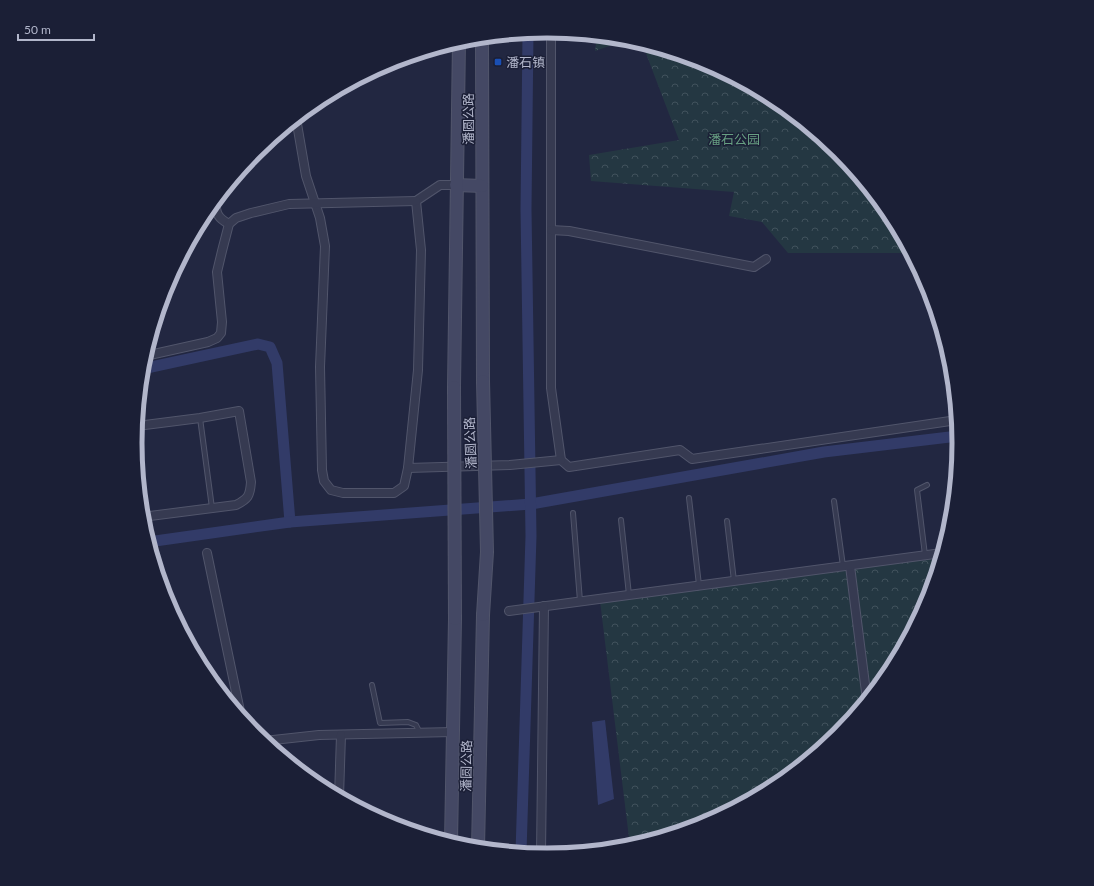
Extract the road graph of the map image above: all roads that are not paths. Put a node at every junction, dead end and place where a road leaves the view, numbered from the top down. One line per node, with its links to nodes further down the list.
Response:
1 (551, 38): 11 (street)
2 (482, 43): 6 (main road, 潘圆公路)
3 (459, 48): 5 (main road, 潘圆公路)
4 (297, 124): 8 (street)
5 (456, 185): 6 (main road); 7 (street); 40 (main road, 潘圆公路, bridge)
6 (482, 186): 46 (main road, 潘圆公路, bridge)
7 (416, 201): 8 (street); 18 (street)
8 (316, 202): 10 (street); 18 (street)
9 (216, 209): 10 (street)
10 (229, 224): 13 (street)
11 (551, 230): 12 (street); 17 (street)
12 (766, 259)
13 (152, 354)
14 (200, 418): 16 (street); 22 (lane); 22 (street)
15 (951, 421): 17 (street)
16 (143, 425)
17 (557, 461): 18 (street)
18 (408, 468)
19 (927, 485): 29 (lane)
20 (689, 498): 32 (lane)
21 (834, 501): 30 (lane)
22 (212, 508): 24 (street)
23 (573, 513): 34 (lane)
24 (149, 516)
25 (621, 520): 33 (lane)
26 (727, 521): 31 (lane)
27 (208, 552): 39 (street)
28 (936, 554): 29 (street)
29 (926, 556): 30 (street)
30 (847, 566): 31 (street); 38 (street)
31 (734, 581): 32 (street)
32 (699, 586): 33 (street)
33 (629, 595): 34 (street)
34 (580, 601): 35 (street)
35 (542, 606): 36 (street); 47 (street)
36 (509, 611)
37 (372, 684): 41 (lane)
38 (866, 692)
39 (239, 705)
40 (453, 732): 41 (street); 45 (main road, 潘圆公路)
41 (420, 733): 42 (street)
42 (341, 735): 43 (street); 44 (street)
43 (273, 740)
44 (339, 791)
45 (451, 836)
46 (478, 842)
47 (541, 848)

